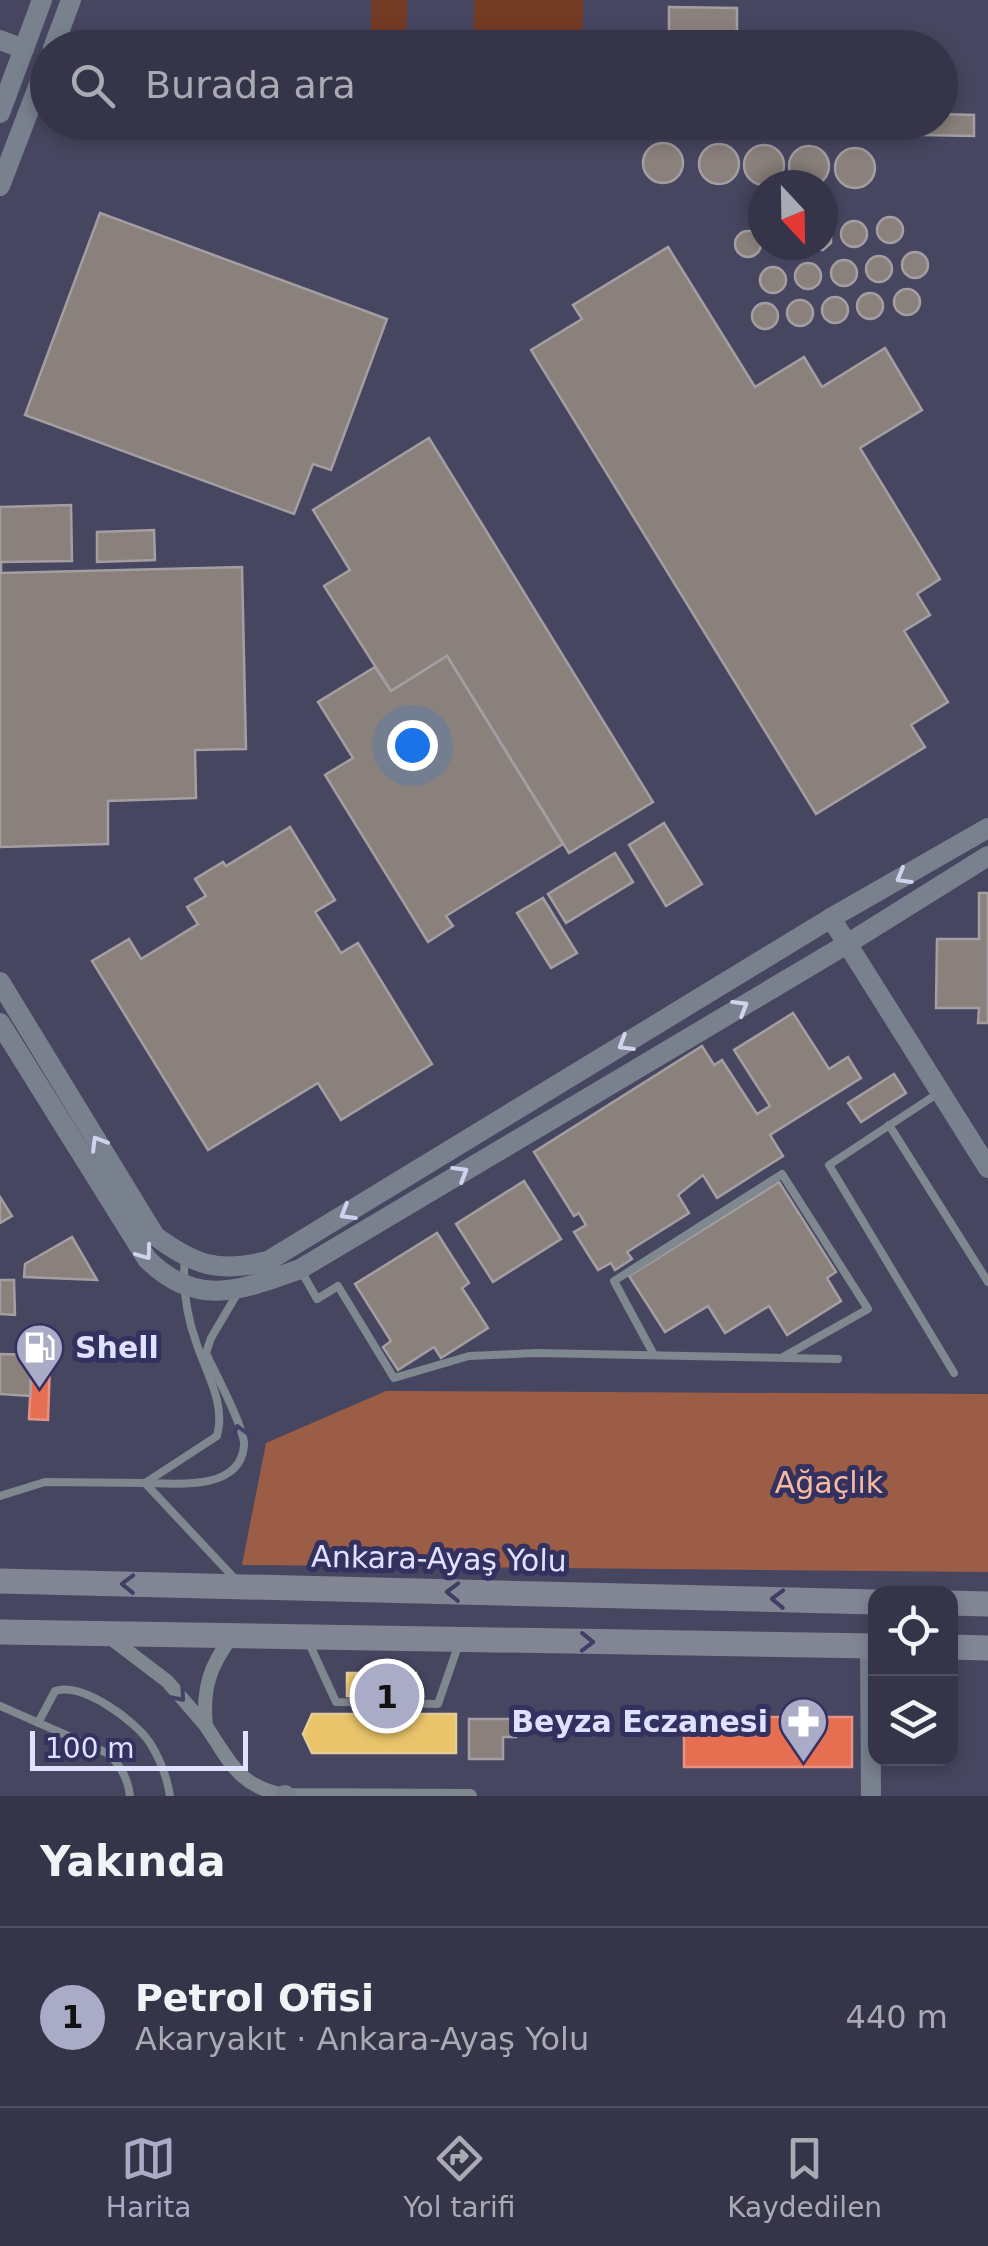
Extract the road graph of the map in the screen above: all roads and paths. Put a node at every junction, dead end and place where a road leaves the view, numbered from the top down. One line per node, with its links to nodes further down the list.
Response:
1 (42, 0): 3 (street)
2 (70, 0): 4 (street)
3 (31, 30)
4 (59, 30)
5 (30, 33): 7 (street)
6 (0, 40): 7 (street)
7 (24, 49): 8 (street)
8 (4, 88): 10 (street)
9 (30, 108): 11 (street)
10 (0, 113)
11 (0, 186)
12 (988, 828): 14 (street, one-way to 14)
13 (988, 856): 15 (street)
14 (831, 918): 15 (street); 22 (street, one-way to 22)
15 (846, 944): 18 (street); 23 (street, one-way to 15)
16 (0, 982): 21 (street, one-way to 16)
17 (0, 1023): 25 (street, one-way to 25)
18 (940, 1092): 19 (lane); 20 (street)
19 (889, 1125): 24 (lane); 30 (lane)
20 (988, 1168)
21 (185, 1258): 22 (street); 25 (lane)
22 (252, 1265): 26 (lane)
23 (300, 1269): 26 (street); 27 (lane)
24 (988, 1282)
25 (182, 1283): 26 (street); 31 (lane)
26 (238, 1291): 31 (lane, one-way to 26)
27 (654, 1355): 28 (lane); 28 (lane)
28 (782, 1358): 29 (lane)
29 (838, 1359)
30 (954, 1373)
31 (145, 1483): 32 (lane); 34 (lane)
32 (0, 1496)
33 (0, 1581): 34 (highway, Ankara-Ayaş Yolu, one-way to 33)
34 (242, 1586): 35 (highway, Ankara-Ayaş Yolu, one-way to 34)
35 (868, 1602)
36 (958, 1604): 37 (highway)
37 (988, 1604)
38 (0, 1632): 39 (highway)
39 (104, 1634): 40 (highway); 49 (street, one-way to 49)
40 (232, 1636): 41 (highway); 49 (street)
41 (306, 1637): 42 (highway); 42 (lane)
42 (460, 1640): 43 (highway, one-way to 43)
43 (868, 1646)
44 (958, 1648): 45 (highway)
45 (988, 1648)
46 (873, 1676): 54 (street)
47 (0, 1706): 48 (lane)
48 (38, 1722): 50 (lane); 51 (lane)
49 (206, 1726): 52 (street)
50 (130, 1796)
51 (170, 1796)
52 (286, 1796): 53 (street)
53 (470, 1796)
54 (871, 1796)

